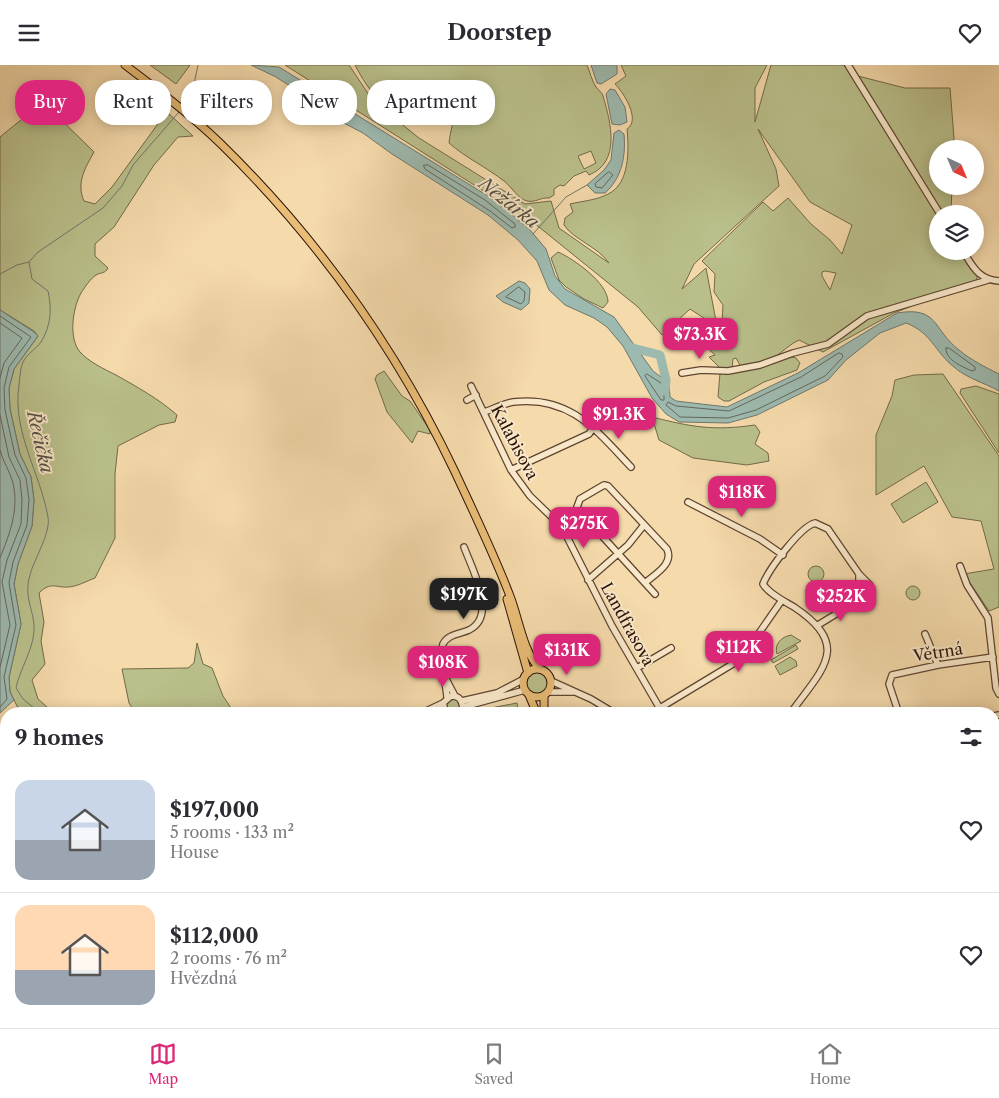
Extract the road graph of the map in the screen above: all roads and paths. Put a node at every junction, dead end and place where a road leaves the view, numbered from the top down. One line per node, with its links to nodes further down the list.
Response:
1 (125, 65): 22 (main road)
2 (848, 65): 3 (street)
3 (934, 205)
4 (969, 260): 5 (street)
5 (988, 281): 6 (street); 7 (street)
6 (999, 281)
7 (682, 373)
8 (471, 386): 9 (street, Kalabisova)
9 (476, 395): 10 (street); 11 (street, Kalabisova)
10 (467, 399)
11 (484, 412): 12 (street); 14 (street, Kalabisova)
12 (593, 428): 13 (street); 14 (street)
13 (630, 467)
14 (511, 471): 17 (street, Kalabisova)
15 (688, 502): 20 (street)
16 (644, 525): 19 (street); 19 (street); 25 (street)
17 (562, 527): 24 (street, Landfrasova)
18 (464, 547): 37 (street)
19 (618, 553): 24 (street); 25 (street)
20 (783, 555): 23 (street); 27 (street)
21 (960, 566): 32 (street)
22 (498, 570): 35 (main road); 36 (main road)
23 (859, 574): 28 (street); 28 (street)
24 (588, 580): 34 (street, Landfrasova)
25 (645, 583): 26 (street)
26 (655, 594)
27 (782, 600): 29 (street); 53 (street)
28 (854, 603): 29 (street)
29 (818, 625): 54 (street)
30 (925, 634): 33 (street)
31 (671, 649): 34 (street)
32 (993, 657): 33 (street, Větrná); 42 (street)
33 (938, 665): 55 (street, Větrná)
34 (637, 668): 53 (street, Landfrasova)
35 (540, 669): 36 (main road); 38 (main road)
36 (526, 676): 40 (main road); 46 (street)
37 (446, 677): 43 (street); 44 (street)
38 (551, 681): 39 (street); 41 (main road)
39 (575, 692): 41 (street); 52 (street)
40 (527, 693): 41 (main road); 46 (street); 50 (main road)
41 (546, 694): 51 (main road)
42 (999, 694)
43 (455, 696): 44 (street); 46 (street)
44 (447, 697): 45 (street)
45 (442, 703): 47 (street); 48 (street)
46 (462, 704): 49 (street)
47 (433, 707)
48 (443, 707)
49 (461, 707)
50 (534, 707)
51 (545, 707)
52 (603, 707)
53 (660, 707)
54 (795, 707)
55 (897, 707)

